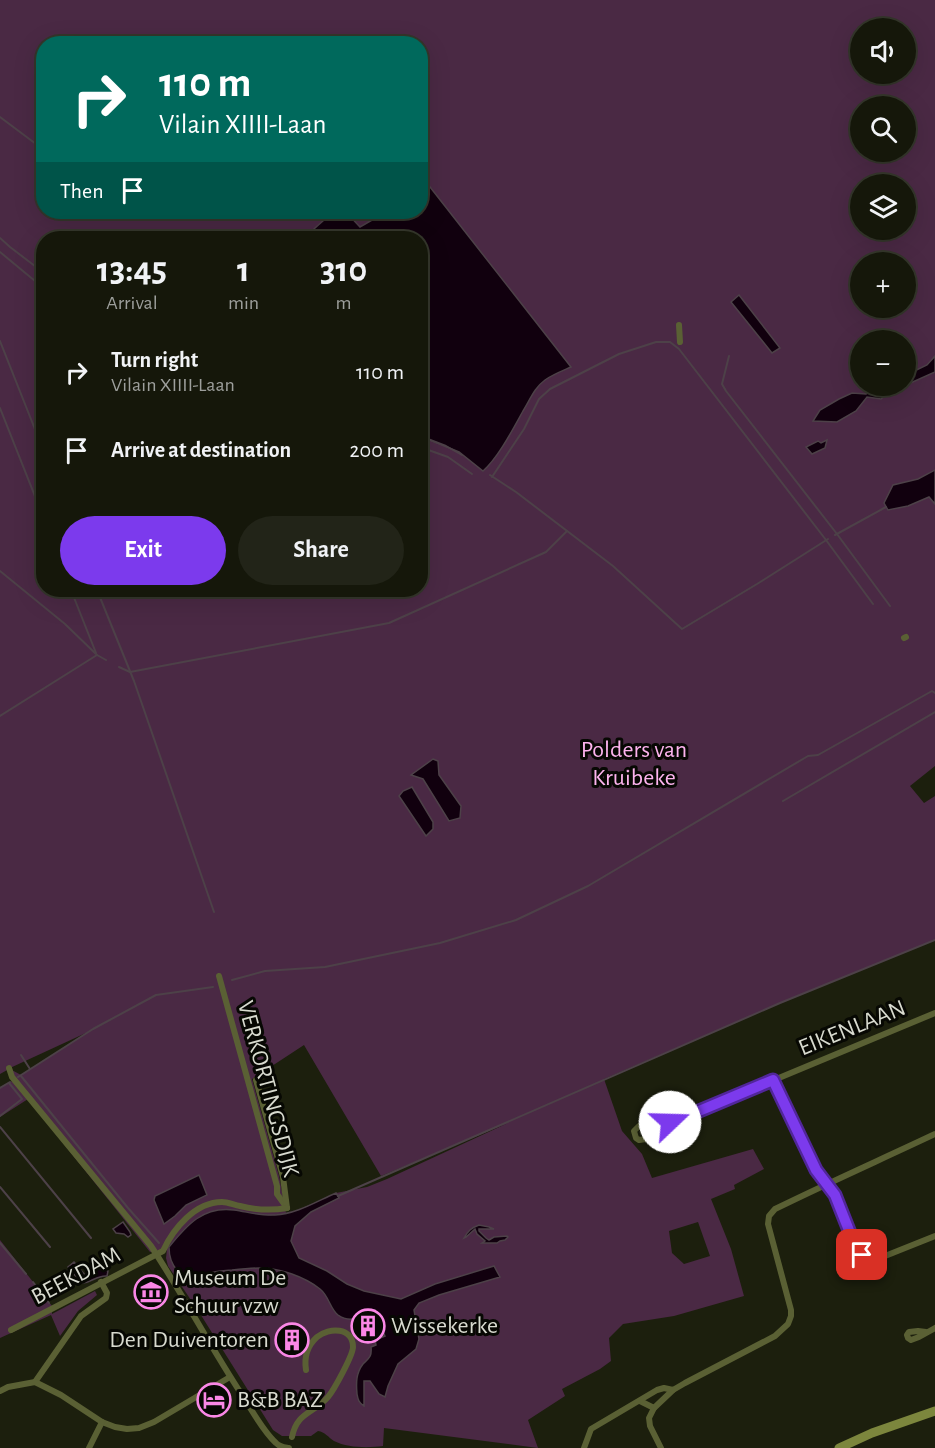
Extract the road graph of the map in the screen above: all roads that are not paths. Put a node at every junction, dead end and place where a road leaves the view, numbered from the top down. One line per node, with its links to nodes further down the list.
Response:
1 (679, 325): 2 (street)
2 (680, 342)
3 (219, 976): 11 (street, VERKORTINGSDIJK)
4 (935, 1013): 7 (street, EIKENLAAN)
5 (9, 1068): 13 (street)
6 (256, 1080): 11 (street, VERKORTINGSDIJK)
7 (773, 1080): 8 (street, EIKENLAAN); 10 (street)
8 (648, 1130)
9 (935, 1134): 10 (street)
10 (826, 1184): 12 (street); 21 (street)
11 (287, 1208): 13 (street, VERKORTINGSDIJK)
12 (935, 1236)
13 (157, 1255): 14 (street, BEEKDAM); 19 (street)
14 (101, 1282): 16 (street, BEEKDAM); 20 (street)
15 (935, 1328): 17 (street)
16 (11, 1329)
17 (926, 1332)
18 (306, 1370): 27 (street)
19 (230, 1377): 26 (street); 27 (street)
20 (35, 1383): 22 (street); 26 (street)
21 (673, 1390): 23 (street); 24 (street)
22 (0, 1391)
23 (640, 1401): 24 (street); 29 (street)
24 (654, 1408): 30 (street)
25 (935, 1411): 31 (street)
26 (102, 1422): 28 (street)
27 (291, 1444)
28 (89, 1448)
29 (584, 1448)
30 (661, 1448)
31 (839, 1448)

